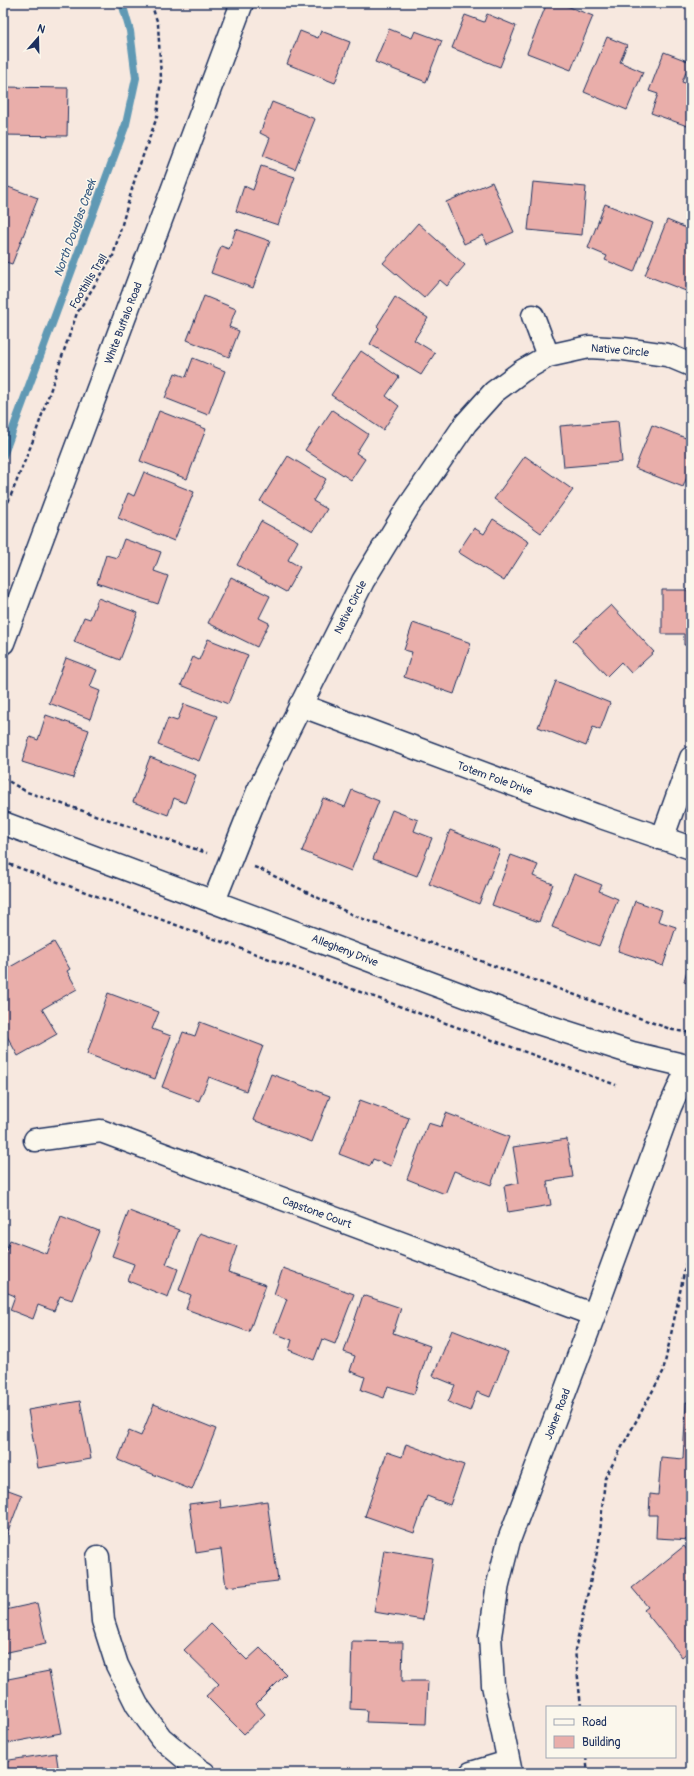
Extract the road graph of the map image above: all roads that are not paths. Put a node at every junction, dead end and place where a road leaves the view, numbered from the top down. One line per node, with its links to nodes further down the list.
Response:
1 (242, 3): 5 (street, White Buffalo Road)
2 (533, 316): 3 (street)
3 (548, 356): 4 (street, Native Circle); 6 (street, Native Circle)
4 (691, 365)
5 (3, 643)
6 (300, 705): 9 (street, Totem Pole Drive); 11 (street, Native Circle)
7 (691, 758): 9 (street)
8 (3, 822): 11 (street, Allegheny Drive)
9 (662, 839): 10 (street, Totem Pole Drive)
10 (691, 848)
11 (214, 901): 12 (street, Allegheny Drive)
12 (689, 1067): 14 (street, Joiner Road)
13 (35, 1140): 14 (street, Capstone Court)
14 (594, 1315): 16 (street, Joiner Road)
15 (98, 1557): 17 (street)
16 (510, 1768): 18 (street)
17 (200, 1772)
18 (471, 1773)

